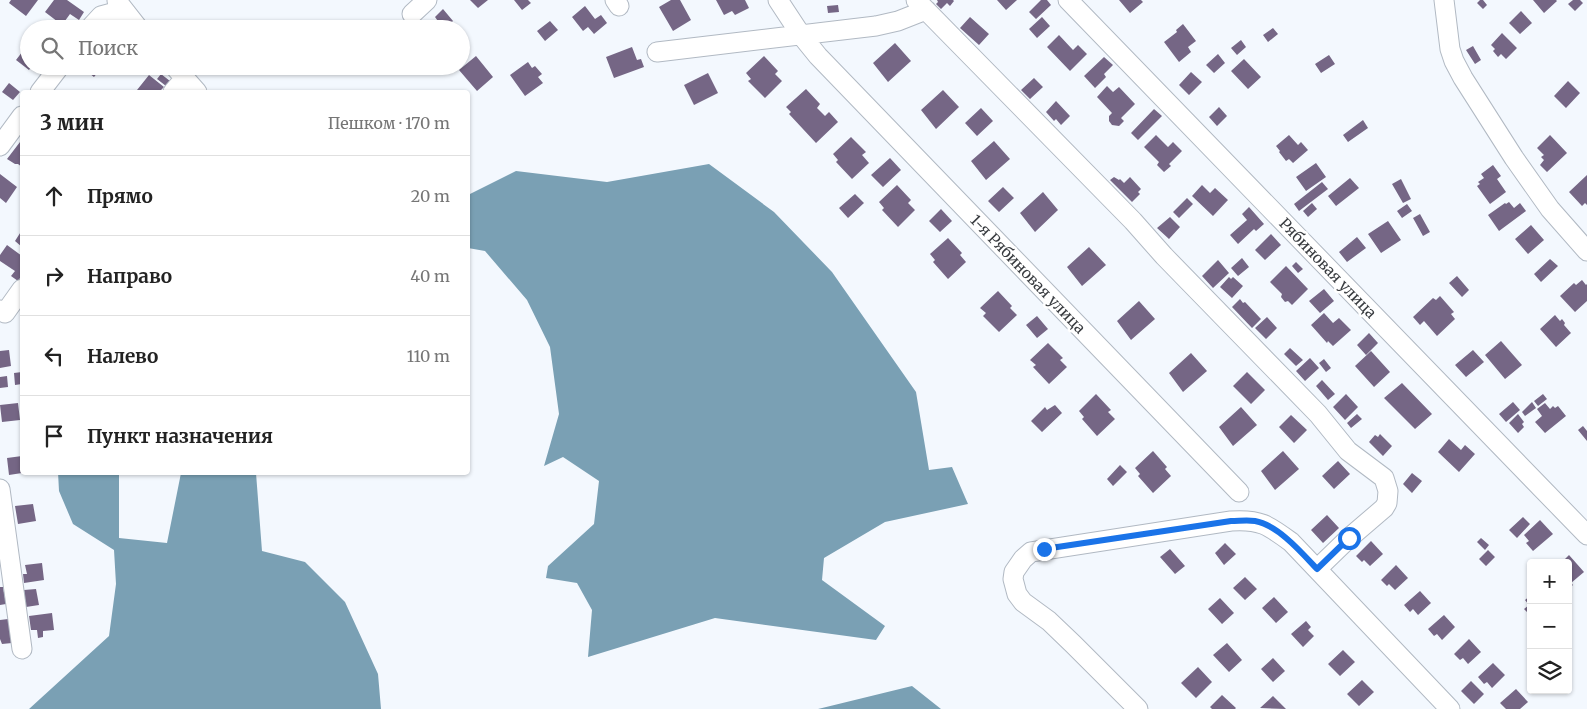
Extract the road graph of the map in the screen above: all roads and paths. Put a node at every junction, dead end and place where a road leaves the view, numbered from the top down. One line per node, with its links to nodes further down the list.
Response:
1 (427, 0): 7 (street)
2 (778, 0): 10 (street, 1-я Рябиновая улица)
3 (1068, 0): 21 (street, Рябиновая улица)
4 (1444, 0): 16 (street)
5 (120, 5): 8 (street); 9 (street)
6 (921, 5): 10 (street); 22 (street)
7 (412, 14)
8 (97, 20)
9 (132, 20)
10 (801, 35): 11 (street); 20 (street, 1-я Рябиновая улица)
11 (657, 52)
12 (53, 75): 13 (street)
13 (42, 90)
14 (20, 119): 15 (street)
15 (0, 146)
16 (1587, 251)
17 (20, 291): 18 (street)
18 (2, 311)
19 (0, 489): 23 (street)
20 (1238, 492)
21 (1587, 535)
22 (1317, 569): 24 (street); 25 (street)
23 (22, 649)
24 (1138, 709)
25 (1450, 709)

